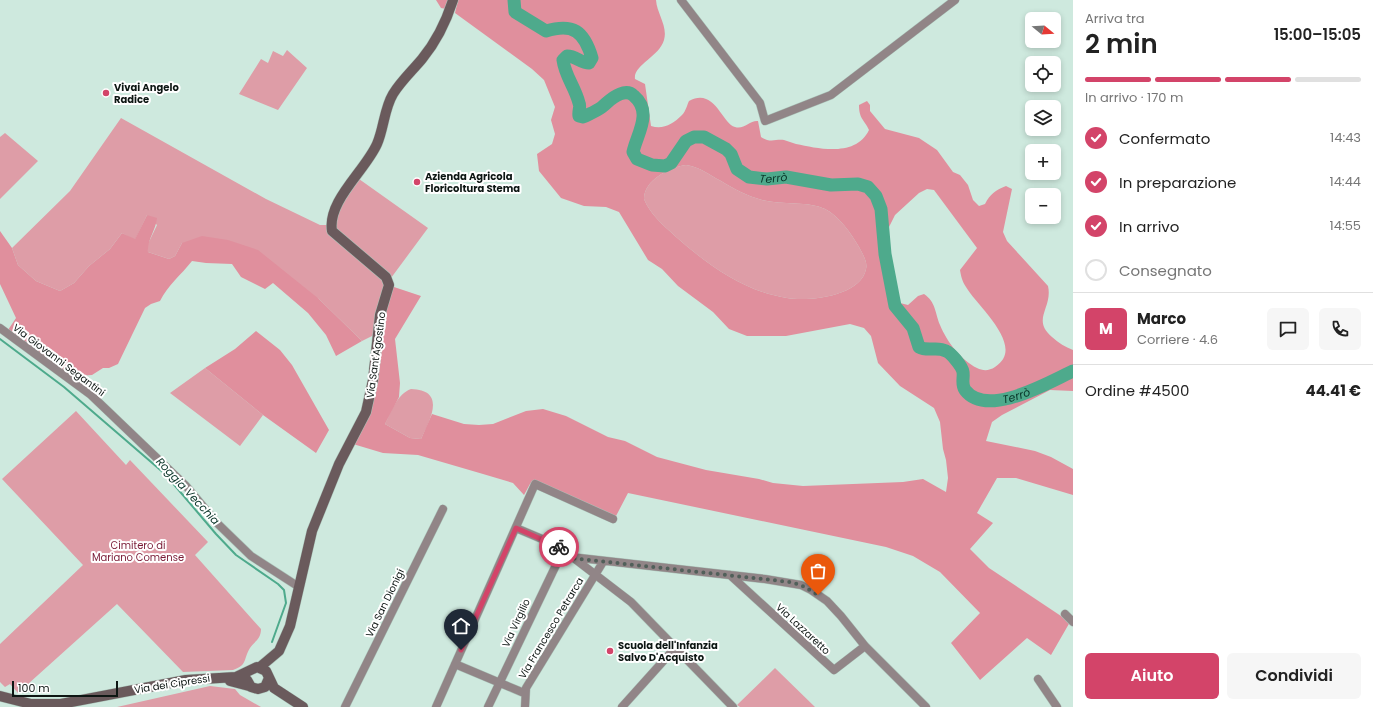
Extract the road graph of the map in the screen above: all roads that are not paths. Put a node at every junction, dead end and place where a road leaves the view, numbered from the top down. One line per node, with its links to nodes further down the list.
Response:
1 (453, 0): 12 (street, Via Sant'Agostino)
2 (682, 0): 3 (street)
3 (955, 0)
4 (0, 328): 12 (street, Via Giovanni Segantini)
5 (443, 509): 31 (street, Via San Dionigi)
6 (613, 519): 7 (street)
7 (516, 528): 8 (street); 17 (street)
8 (572, 558): 9 (street); 10 (street); 21 (street, Via Virgilio)
9 (603, 562): 10 (street, Via Francesco Petrarca); 11 (street)
10 (596, 574): 16 (street); 24 (street, Via Francesco Petrarca)
11 (730, 575): 15 (street); 15 (street, Via Lazzaretto)
12 (299, 587): 19 (street, Via Sant'Agostino)
13 (1065, 614): 14 (street)
14 (1073, 622)
15 (865, 646): 37 (street)
16 (676, 648): 35 (street); 36 (street)
17 (455, 664): 21 (street); 32 (street)
18 (248, 672): 19 (street); 22 (street); 25 (street, Via dei Cipressi)
19 (266, 673): 23 (street); 30 (street)
20 (1038, 679): 38 (street)
21 (499, 683): 24 (street); 33 (street, Via Virgilio)
22 (249, 686): 23 (street); 28 (street, Via dei Cipressi)
23 (261, 689): 29 (street)
24 (524, 693): 34 (street, Via Francesco Petrarca)
25 (0, 696)
26 (0, 700): 27 (street)
27 (23, 707)
28 (70, 707)
29 (295, 707)
30 (303, 707)
31 (345, 707)
32 (436, 707)
33 (488, 707)
34 (525, 707)
35 (622, 707)
36 (733, 707)
37 (926, 707)
38 (1058, 707)

